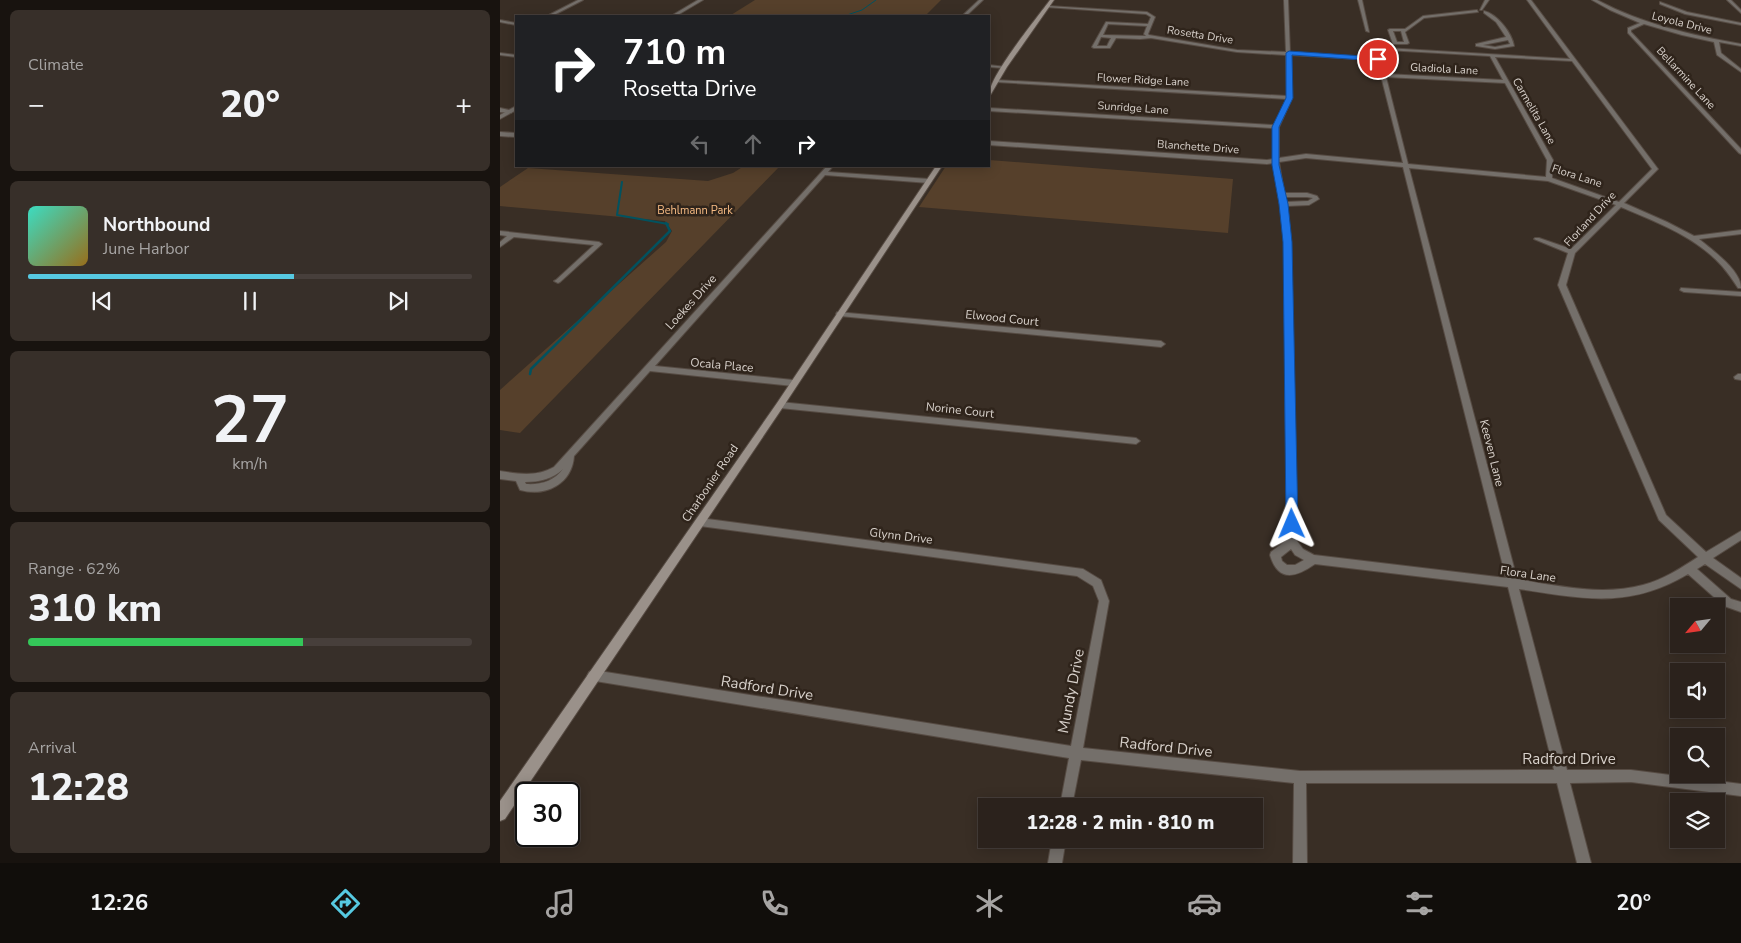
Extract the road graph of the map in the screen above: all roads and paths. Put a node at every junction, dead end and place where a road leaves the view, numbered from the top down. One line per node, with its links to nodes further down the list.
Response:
1 (576, 0): 2 (street)
2 (581, 0): 18 (street)
3 (701, 0): 19 (street)
4 (981, 0): 20 (street)
5 (1052, 0): 14 (main road)
6 (1286, 0): 34 (street)
7 (1360, 0): 27 (street)
8 (1487, 0): 16 (street)
9 (1529, 0): 39 (street, Florland Drive)
10 (1594, 0): 22 (street, Loyola Drive)
11 (1728, 0): 13 (street)
12 (1661, 3): 24 (street)
13 (1735, 6): 15 (street); 17 (street)
14 (1048, 8): 25 (street, Rosetta Drive); 41 (main road)
15 (1741, 8)
16 (1481, 11): 26 (street); 31 (street)
17 (1741, 12)
18 (551, 15)
19 (675, 15)
20 (965, 15)
21 (500, 21): 23 (street)
22 (1643, 23): 32 (street, Loyola Drive); 56 (street, Bellarmine Lane)
23 (515, 24)
24 (1741, 24)
25 (1150, 25): 28 (street); 30 (street, Rosetta Drive)
26 (1404, 30): 26 (street)
27 (1368, 31)
28 (1100, 36): 29 (street); 29 (street)
29 (1114, 37): 30 (street)
30 (1149, 37): 34 (street, Rosetta Drive)
31 (1509, 38): 31 (street)
32 (1716, 41): 33 (street, Loyola Drive); 42 (street)
33 (1741, 44)
34 (1289, 53): 36 (street, Rosetta Drive); 47 (street)
35 (500, 54): 37 (street)
36 (1378, 54): 38 (street, Rosetta Drive); 43 (street, Keeven Lane)
37 (515, 56)
38 (1492, 56): 39 (street, Rosetta Drive); 45 (street, Carmelita Lane)
39 (1572, 60): 66 (street, Florland Drive)
40 (990, 66): 41 (street)
41 (1004, 67): 44 (main road)
42 (1741, 71)
43 (1382, 75): 45 (street, Gladiola Lane); 58 (street, Keeven Lane)
44 (996, 81): 46 (main road); 47 (street, Flower Ridge Lane)
45 (1506, 82): 62 (street, Carmelita Lane)
46 (990, 91)
47 (1290, 98): 52 (street)
48 (990, 108): 52 (street, Sunridge Lane)
49 (514, 109): 50 (street); 51 (street)
50 (500, 110)
51 (500, 117)
52 (1276, 127): 57 (street)
53 (500, 134): 54 (street)
54 (515, 135)
55 (990, 143): 57 (street, Blanchette Drive)
56 (1741, 152)
57 (1276, 160): 58 (street, Blanchette Drive); 64 (street)
58 (1406, 164): 62 (street, Flora Lane); 93 (street, Keeven Lane)
59 (829, 167): 61 (street, Loekes Drive)
60 (938, 167): 63 (main road, Charbonier Road)
61 (823, 173): 63 (street); 80 (street, Loekes Drive)
62 (1549, 178): 66 (street, Flora Lane)
63 (929, 181): 78 (main road, Charbonier Road)
64 (1280, 195): 65 (street); 65 (street)
65 (1284, 204): 87 (street)
66 (1620, 204): 70 (street, Flora Lane); 73 (street, Florland Drive)
67 (1741, 232): 70 (street)
68 (500, 234): 69 (street)
69 (512, 235): 72 (street); 74 (street)
70 (1692, 238): 75 (street, Flora Lane)
71 (1538, 239): 73 (street)
72 (500, 245)
73 (1572, 252): 89 (street, Florland Drive)
74 (558, 281)
75 (1741, 286)
76 (1684, 290): 77 (street)
77 (1741, 294)
78 (840, 314): 79 (street, Elwood Court); 81 (main road, Charbonier Road)
79 (1161, 344)
80 (649, 368): 81 (street, Ocala Place); 84 (street, Loekes Drive)
81 (793, 383): 82 (main road, Charbonier Road)
82 (780, 404): 83 (street, Norine Court); 85 (main road, Charbonier Road)
83 (1136, 441)
84 (500, 475)
85 (700, 522): 92 (street, Glynn Drive); 96 (main road, Charbonier Road)
86 (1741, 534): 89 (street, Flora Lane)
87 (1292, 542): 88 (street); 90 (street)
88 (1299, 552): 90 (street, Flora Lane)
89 (1704, 557): 91 (street, Flora Lane); 94 (street, Florland Drive)
90 (1313, 559): 93 (street, Flora Lane)
91 (1689, 568): 93 (street, Flora Lane); 95 (street)
92 (1097, 583): 97 (street, Mundy Drive)
93 (1513, 584): 98 (street, Keeven Lane)
94 (1741, 584)
95 (1741, 607)
96 (593, 676): 97 (street, Radford Drive); 102 (main road, Charbonier Road)
97 (1075, 754): 99 (street, Radford Drive); 101 (street, Mundy Drive)
98 (1562, 775): 99 (street, Radford Drive); 100 (street, Radford Drive); 106 (street, Keeven Lane)
99 (1300, 777): 105 (street)
100 (1741, 790)
101 (1067, 798)
102 (500, 814)
103 (1058, 848): 104 (street)
104 (1055, 863)
105 (1300, 863)
106 (1584, 863)

